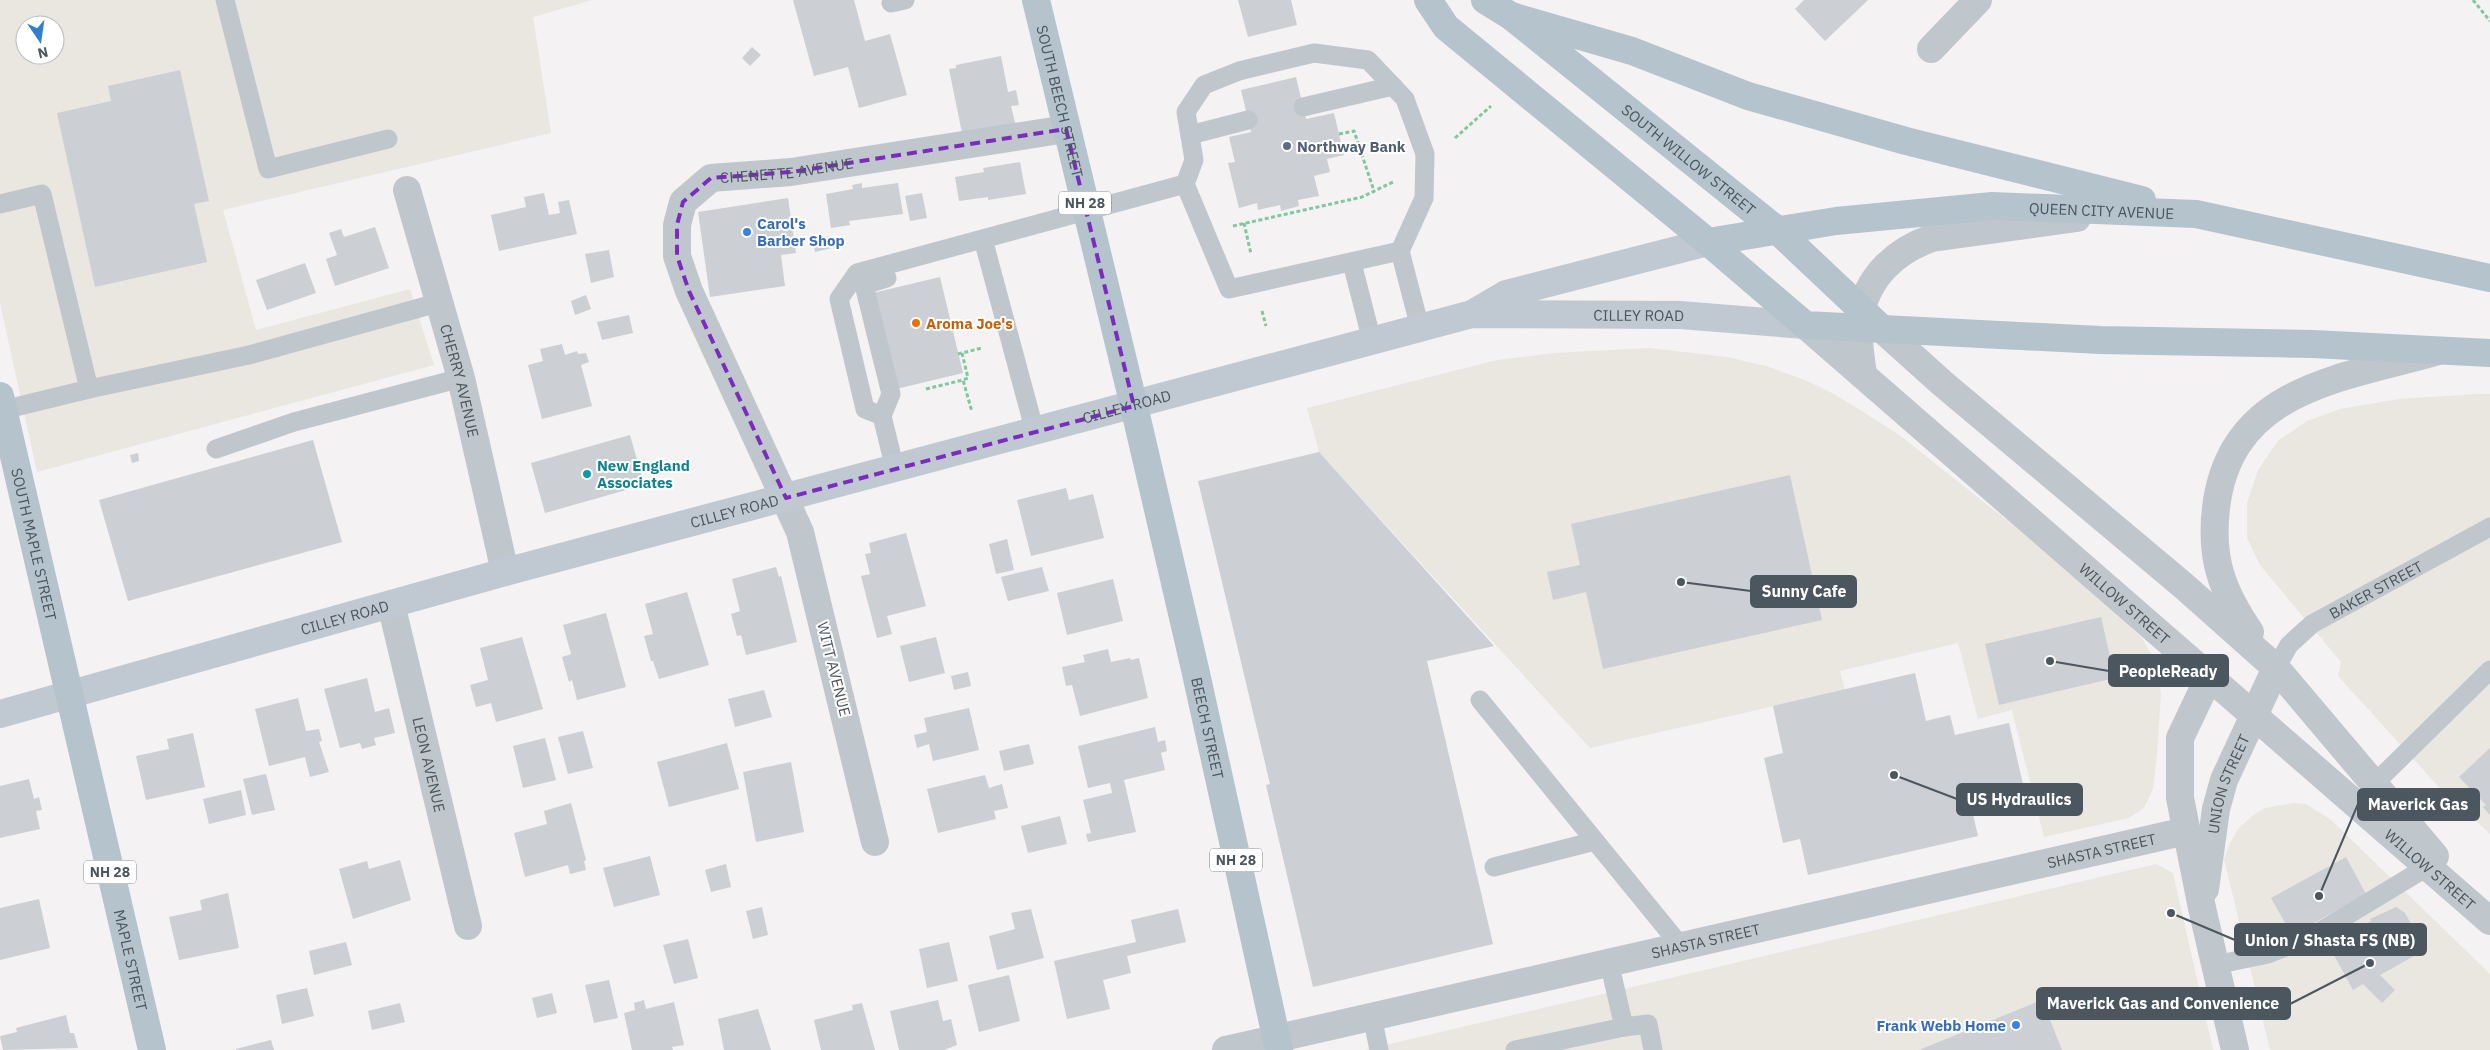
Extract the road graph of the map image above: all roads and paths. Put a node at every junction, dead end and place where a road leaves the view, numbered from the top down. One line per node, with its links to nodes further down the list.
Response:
1 (225, 0): 18 (lane)
2 (1036, 0): 14 (main road, SOUTH BEECH STREET / NH 28)
3 (1428, 0): 31 (main road)
4 (1485, 0): 7 (main road, SOUTH WILLOW STREET)
5 (1978, 0): 9 (street)
6 (2473, 0): 8 (path)
7 (1511, 16): 26 (main road); 28 (main road, SOUTH WILLOW STREET)
8 (2490, 20)
9 (1931, 49)
10 (1393, 86): 12 (lane); 16 (lane); 32 (lane)
11 (1494, 104): 17 (path)
12 (1303, 107)
13 (1248, 120): 16 (lane)
14 (1066, 129): 24 (main road, SOUTH BEECH STREET / NH 28); 59 (street, CHENETTE AVENUE)
15 (1339, 134): 22 (path)
16 (1190, 135): 20 (lane)
17 (1455, 138)
18 (388, 139)
19 (1398, 179): 22 (path)
20 (1185, 184): 24 (lane); 29 (lane)
21 (407, 190): 36 (street, CHERRY AVENUE)
22 (1374, 191): 27 (path)
23 (0, 204): 50 (lane)
24 (1086, 210): 30 (lane); 53 (main road, SOUTH BEECH STREET / NH 28)
25 (2139, 212): 26 (main road, QUEEN CITY AVENUE); 28 (main road, QUEEN CITY AVENUE); 39 (street)
26 (2196, 214): 35 (main road, QUEEN CITY AVENUE)
27 (1244, 223): 29 (path); 33 (path)
28 (1777, 230): 31 (main road, QUEEN CITY AVENUE); 39 (main road, SOUTH WILLOW STREET)
29 (1205, 232): 34 (lane)
30 (974, 242): 55 (lane); 55 (lane); 56 (lane)
31 (1708, 242): 38 (street, CILLEY ROAD); 40 (main road)
32 (1400, 251): 34 (lane); 42 (lane)
33 (1252, 257)
34 (1352, 263): 43 (lane)
35 (2490, 278)
36 (441, 302): 48 (street, CHERRY AVENUE); 50 (lane)
37 (1260, 303): 41 (path)
38 (1472, 314): 40 (street, CILLEY ROAD); 42 (street, CILLEY ROAD)
39 (1868, 322): 40 (main road); 44 (main road); 47 (street); 63 (street, WILLOW STREET)
40 (1805, 325): 47 (street, WILLOW STREET)
41 (1266, 326)
42 (1420, 328): 43 (street, CILLEY ROAD)
43 (1372, 341): 53 (street, CILLEY ROAD)
44 (2438, 351): 46 (main road); 63 (street)
45 (962, 353): 49 (path)
46 (2490, 353)
47 (1863, 375): 65 (street, WILLOW STREET)
48 (461, 378): 57 (lane); 61 (street, CHERRY AVENUE)
49 (963, 380): 51 (path); 54 (path)
50 (89, 389): 52 (lane)
51 (926, 389)
52 (2, 403): 66 (main road, SOUTH MAPLE STREET / NH 28)
53 (1134, 406): 56 (street, CILLEY ROAD); 84 (main road, BEECH STREET / NH 28)
54 (972, 413)
55 (882, 416): 58 (lane)
56 (1035, 432): 58 (street, CILLEY ROAD)
57 (216, 449)
58 (895, 469): 59 (street, CILLEY ROAD)
59 (786, 498): 61 (street, CILLEY ROAD); 73 (street, WITT AVENUE)
60 (2490, 527): 63 (lane, BAKER STREET)
61 (505, 572): 62 (street, CILLEY ROAD)
62 (391, 604): 66 (street, CILLEY ROAD); 78 (street, LEON AVENUE)
63 (2276, 668): 69 (street, UNION STREET); 70 (street, WILLOW STREET)
64 (2490, 670): 70 (lane)
65 (2209, 677): 69 (street, WILLOW STREET); 71 (street, UNION STREET)
66 (68, 695): 68 (street, CILLEY ROAD); 85 (main road, MAPLE STREET / NH 28)
67 (1480, 700): 72 (lane)
68 (0, 714)
69 (2255, 717): 75 (street, WILLOW STREET); 76 (street, UNION STREET)
70 (2374, 784): 77 (street, WILLOW STREET)
71 (2186, 831): 76 (street, UNION STREET); 79 (street, SHASTA STREET)
72 (1595, 841): 74 (lane); 79 (lane)
73 (875, 842)
74 (1494, 867)
75 (2427, 867): 77 (street, WILLOW STREET); 81 (lane)
76 (2202, 908): 81 (street, UNION STREET)
77 (2490, 921)
78 (468, 926)
79 (1680, 945): 80 (street, SHASTA STREET)
80 (1609, 962): 82 (street, SHASTA STREET); 83 (lane)
81 (2215, 965): 90 (street, UNION STREET)
82 (1372, 1016): 84 (street, SHASTA STREET); 87 (lane)
83 (1624, 1027): 88 (lane); 89 (lane)
84 (1277, 1044): 86 (street, SHASTA STREET)
85 (152, 1050)
86 (1226, 1050)
87 (1378, 1050)
88 (1516, 1050)
89 (1653, 1050)
90 (2234, 1050)

